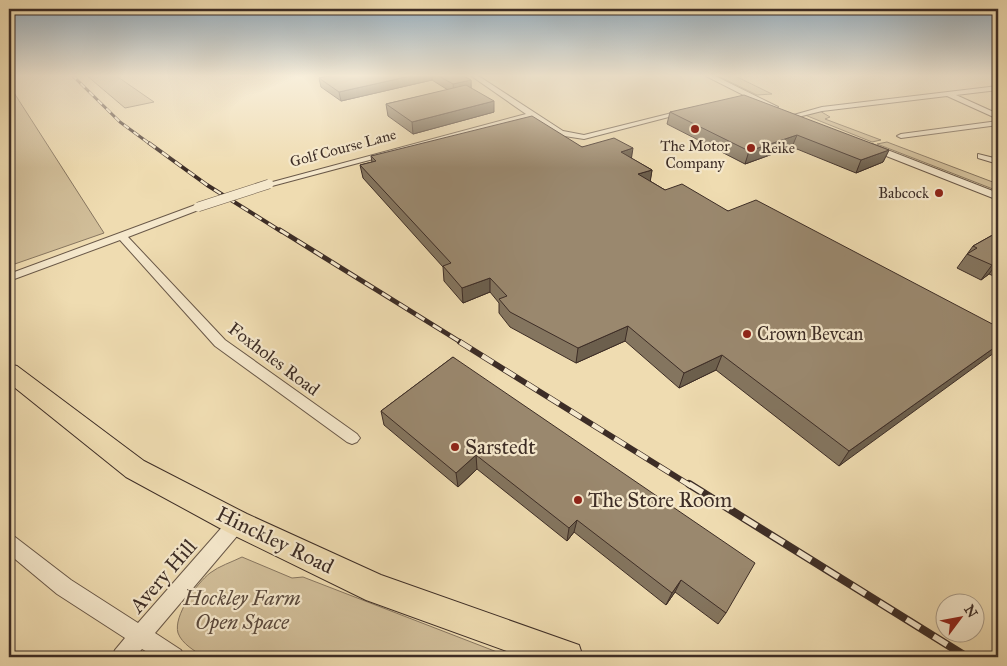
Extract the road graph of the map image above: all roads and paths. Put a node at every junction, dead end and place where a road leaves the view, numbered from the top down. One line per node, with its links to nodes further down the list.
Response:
1 (519, 106): 6 (street)
2 (768, 106): 7 (street)
3 (845, 106): 7 (street)
4 (974, 106): 8 (street)
5 (692, 110): 6 (street)
6 (532, 115): 16 (street, Golf Course Lane, bridge)
7 (794, 116): 9 (street)
8 (998, 117)
9 (812, 123)
10 (998, 123): 11 (street)
11 (901, 136)
12 (858, 141): 15 (street)
13 (981, 156): 14 (street)
14 (998, 162)
15 (998, 196)
16 (121, 235): 17 (street, Golf Course Lane); 19 (street, Foxholes Road)
17 (9, 278)
18 (9, 372): 20 (main road, Hinckley Road)
19 (352, 438)
20 (237, 523): 22 (street, Avery Hill); 25 (main road, Hinckley Road)
21 (9, 543): 22 (street)
22 (141, 636): 23 (street, Avery Hill); 24 (street)
23 (122, 657)
24 (174, 657)
25 (567, 657)

